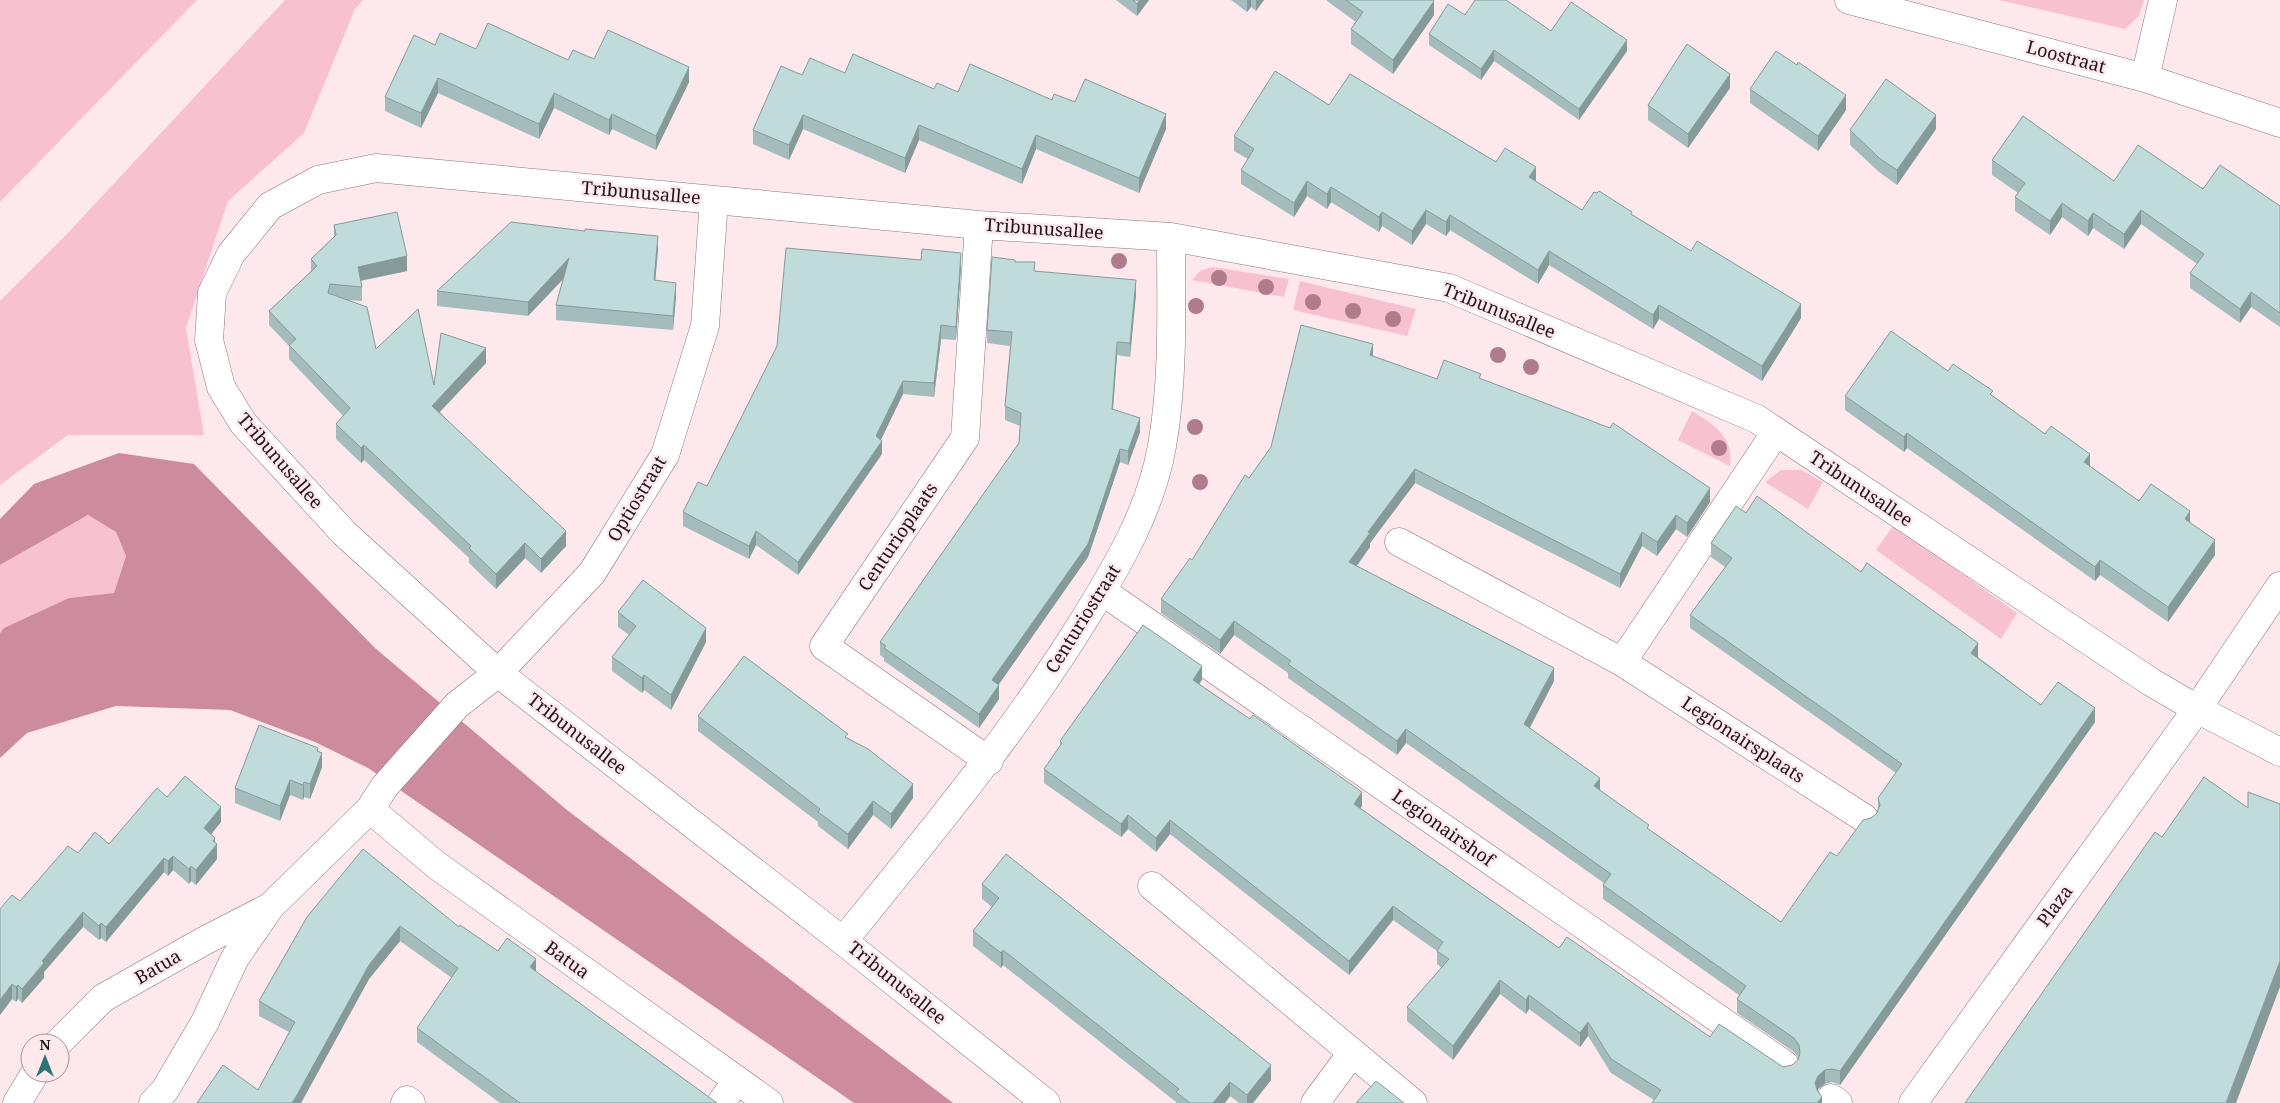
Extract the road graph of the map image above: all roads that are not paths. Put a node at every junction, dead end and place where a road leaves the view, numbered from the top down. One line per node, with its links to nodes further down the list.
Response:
1 (1849, 0): 3 (street, Loostraat)
2 (2163, 0): 3 (street)
3 (2145, 78): 4 (street, Loostraat)
4 (2280, 122)
5 (714, 200): 6 (street, Tribunusallee); 13 (street, Optiostraat); 13 (street, Tribunusallee)
6 (979, 225): 7 (street, Tribunusallee); 16 (street, Centurioplaats)
7 (1171, 237): 8 (street, Tribunusallee); 11 (street, Centuriostraat)
8 (1776, 432): 12 (street); 14 (street, Tribunusallee)
9 (1399, 542): 12 (street, Legionairsplaats)
10 (2280, 586): 14 (street, Plaza)
11 (1102, 591): 16 (street, Centuriostraat); 24 (street, Legionairshof)
12 (1622, 662): 18 (street, Legionairsplaats)
13 (498, 673): 17 (street, Batua); 21 (street, Tribunusallee)
14 (2197, 709): 15 (street); 36 (street, Plaza)
15 (2280, 752)
16 (989, 761): 21 (street, Centuriostraat)
17 (370, 809): 20 (street, Batua); 25 (street, Batua)
18 (1864, 818)
19 (1152, 886): 23 (street)
20 (270, 907): 22 (street, Batua); 28 (street, Batua)
21 (844, 941): 33 (street, Tribunusallee)
22 (68, 1033)
23 (1352, 1052): 34 (street); 35 (street)
24 (1785, 1065)
25 (738, 1080): 31 (street); 32 (street, Batua)
26 (29, 1083): 27 (street)
27 (17, 1103)
28 (153, 1103)
29 (405, 1103): 30 (street)
30 (411, 1103)
31 (721, 1103)
32 (769, 1103)
33 (1046, 1103)
34 (1314, 1103)
35 (1413, 1103)
36 (1913, 1103)

